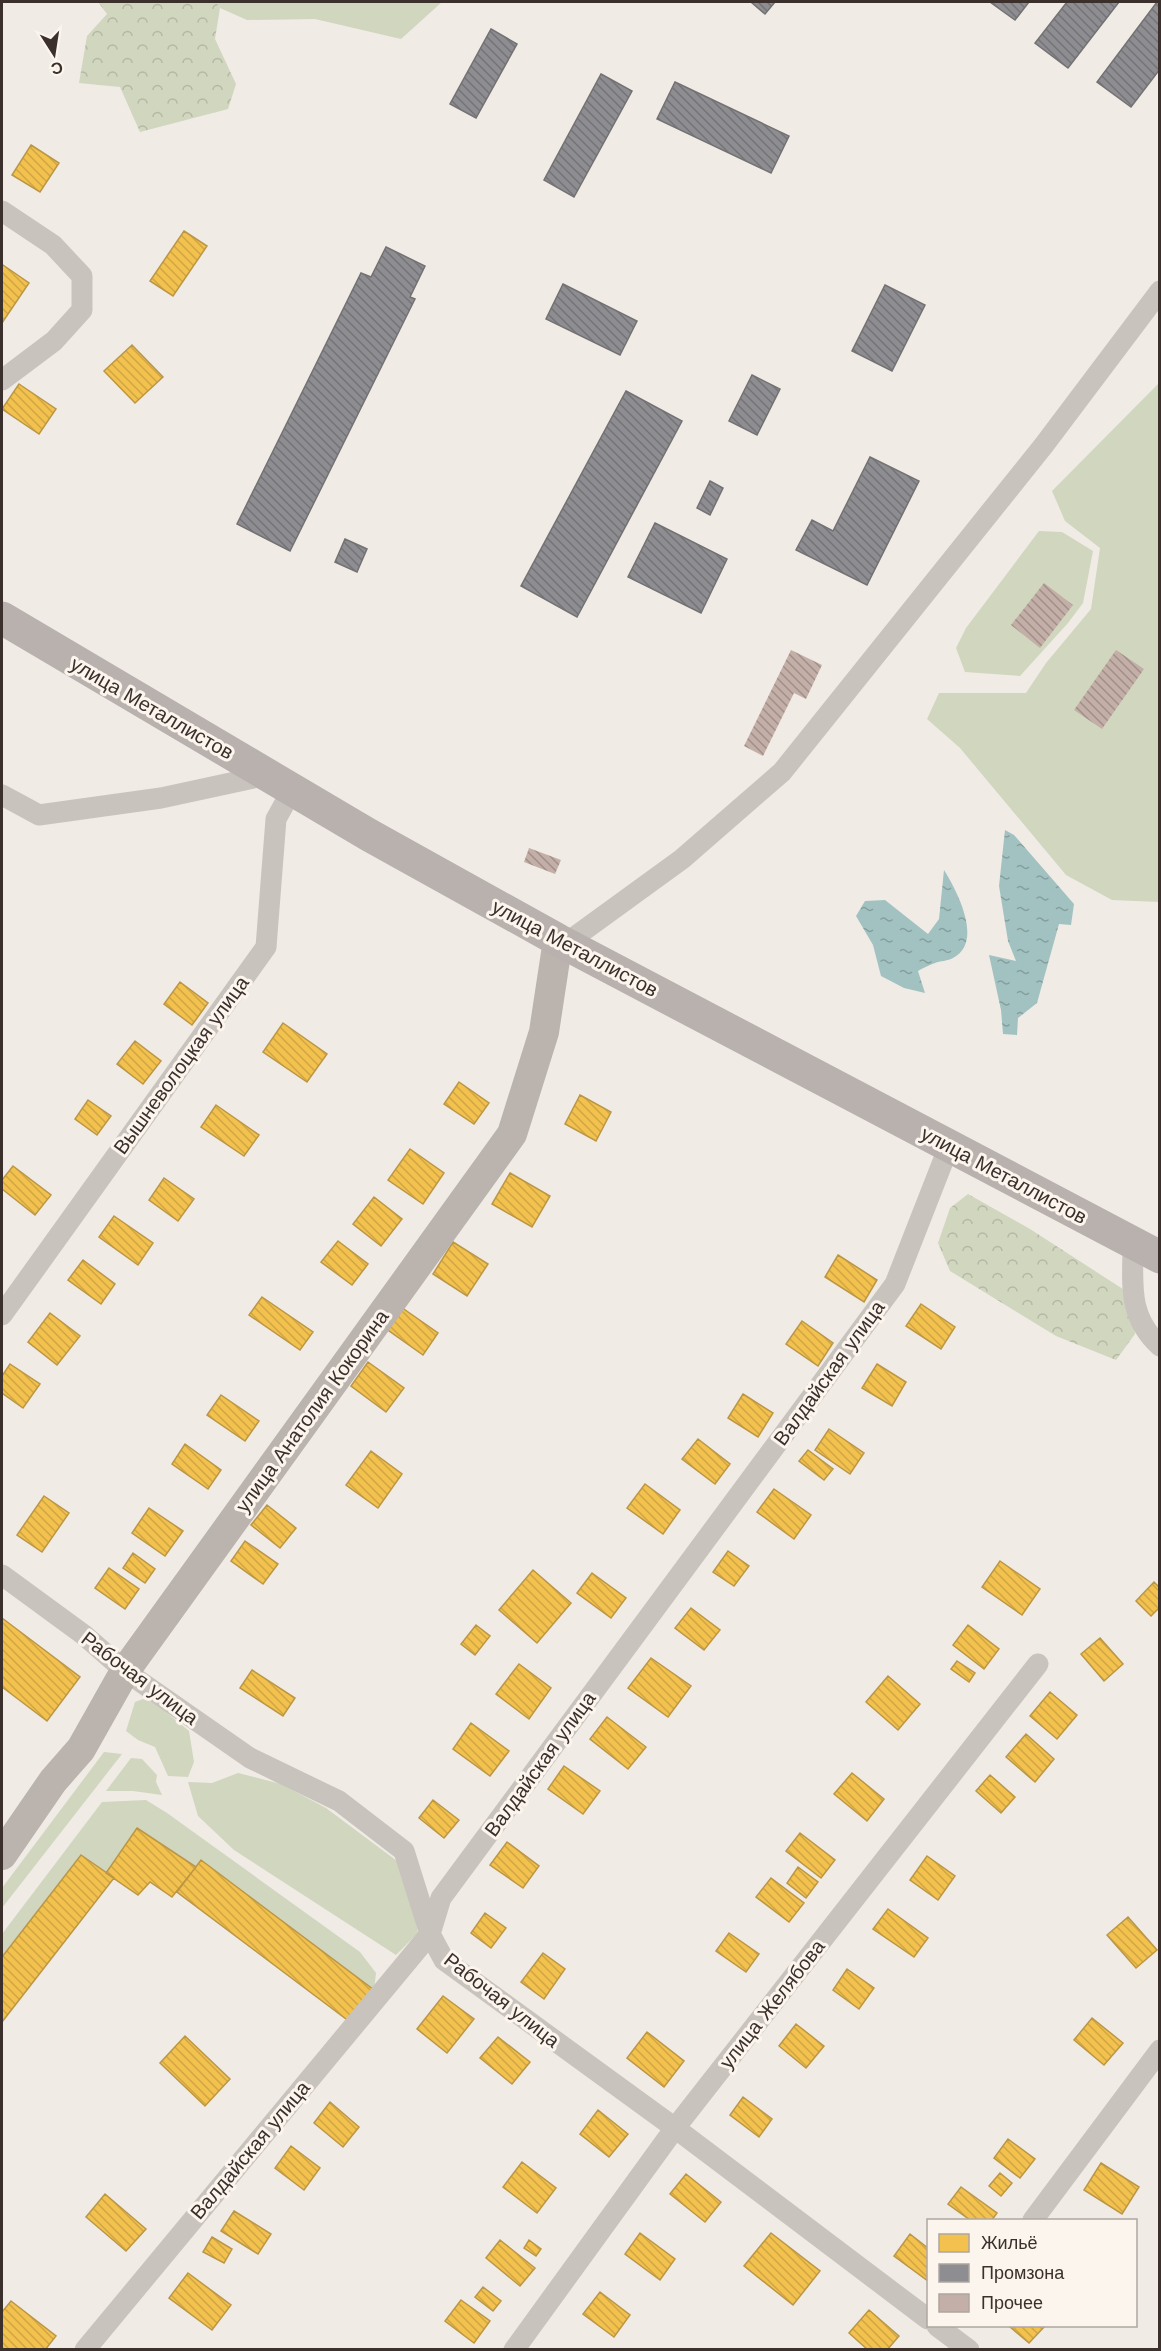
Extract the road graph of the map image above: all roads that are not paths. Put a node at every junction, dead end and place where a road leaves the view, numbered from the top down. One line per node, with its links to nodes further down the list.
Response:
1 (2, 211): 3 (street)
2 (1160, 291): 7 (street)
3 (2, 380)
4 (2, 618): 5 (main road, улица Металлистов)
5 (279, 783): 6 (street); 7 (main road, улица Металлистов); 10 (street, Вышневолоцкая улица)
6 (2, 795)
7 (562, 942): 8 (main road, улица Металлистов); 14 (street, улица Анатолия Кокорина)
8 (949, 1146): 9 (main road, улица Металлистов); 16 (street, Валдайская улица)
9 (1146, 1250): 11 (street)
10 (2, 1315)
11 (1160, 1346)
12 (2, 1575): 14 (street, Рабочая улица)
13 (1038, 1664): 18 (street, улица Желябова)
14 (125, 1671): 15 (street, улица Анатолия Кокорина); 16 (street, Рабочая улица)
15 (2, 1855)
16 (430, 1934): 18 (street, Рабочая улица); 22 (street, Валдайская улица)
17 (1160, 2050): 19 (street)
18 (675, 2128): 20 (street, Рабочая улица); 23 (street, улица Желябова)
19 (1034, 2219)
20 (927, 2318)
21 (945, 2334): 24 (street)
22 (85, 2349)
23 (514, 2349)
24 (969, 2349)

